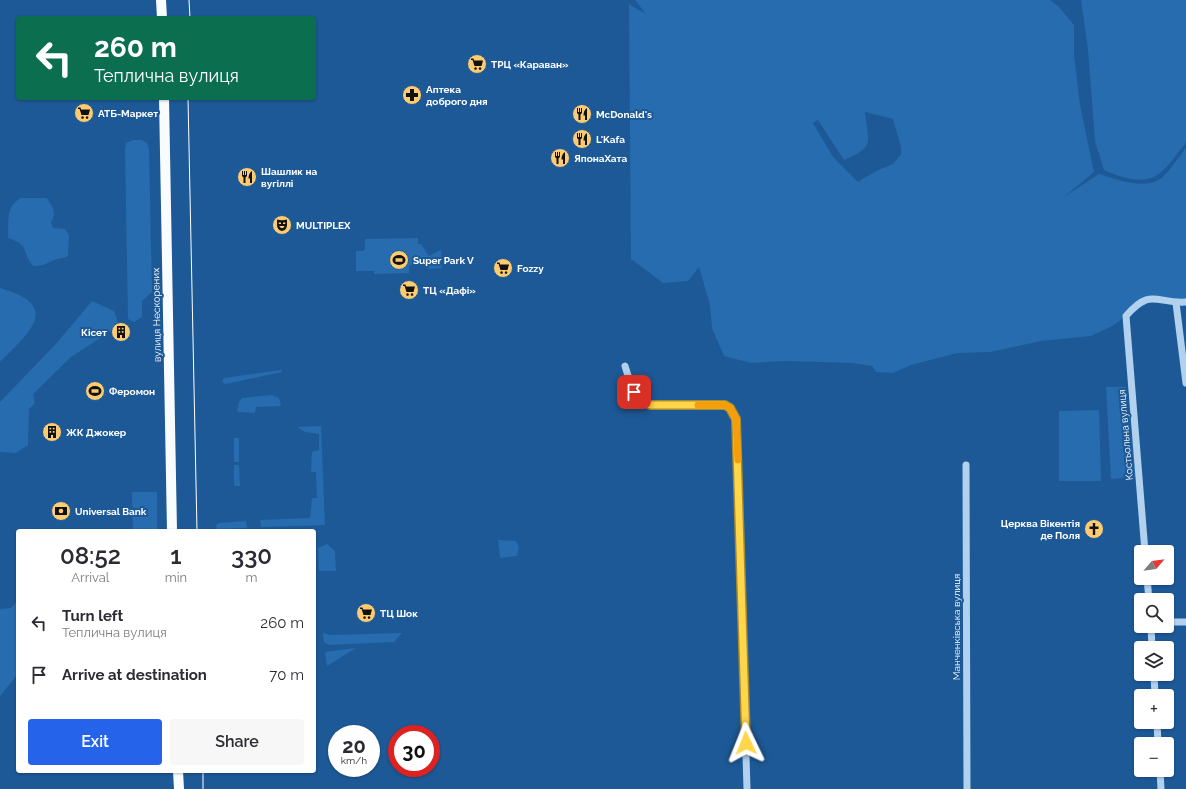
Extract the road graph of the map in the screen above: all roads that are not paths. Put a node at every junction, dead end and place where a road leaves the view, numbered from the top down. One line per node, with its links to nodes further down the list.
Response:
1 (162, 0): 2 (main road)
2 (162, 16)
3 (164, 100): 9 (main road, вулиця Нескорених)
4 (1186, 302): 5 (street)
5 (1176, 303): 7 (street); 10 (street, Костьольна вулиця)
6 (625, 366): 16 (street)
7 (1186, 383)
8 (966, 466): 17 (street, Манченківська вулиця)
9 (172, 529)
10 (1144, 545)
11 (1174, 622): 12 (street)
12 (1186, 622)
13 (178, 773): 15 (main road)
14 (1160, 777): 18 (street)
15 (178, 789)
16 (747, 789)
17 (966, 789)
18 (1161, 789)

